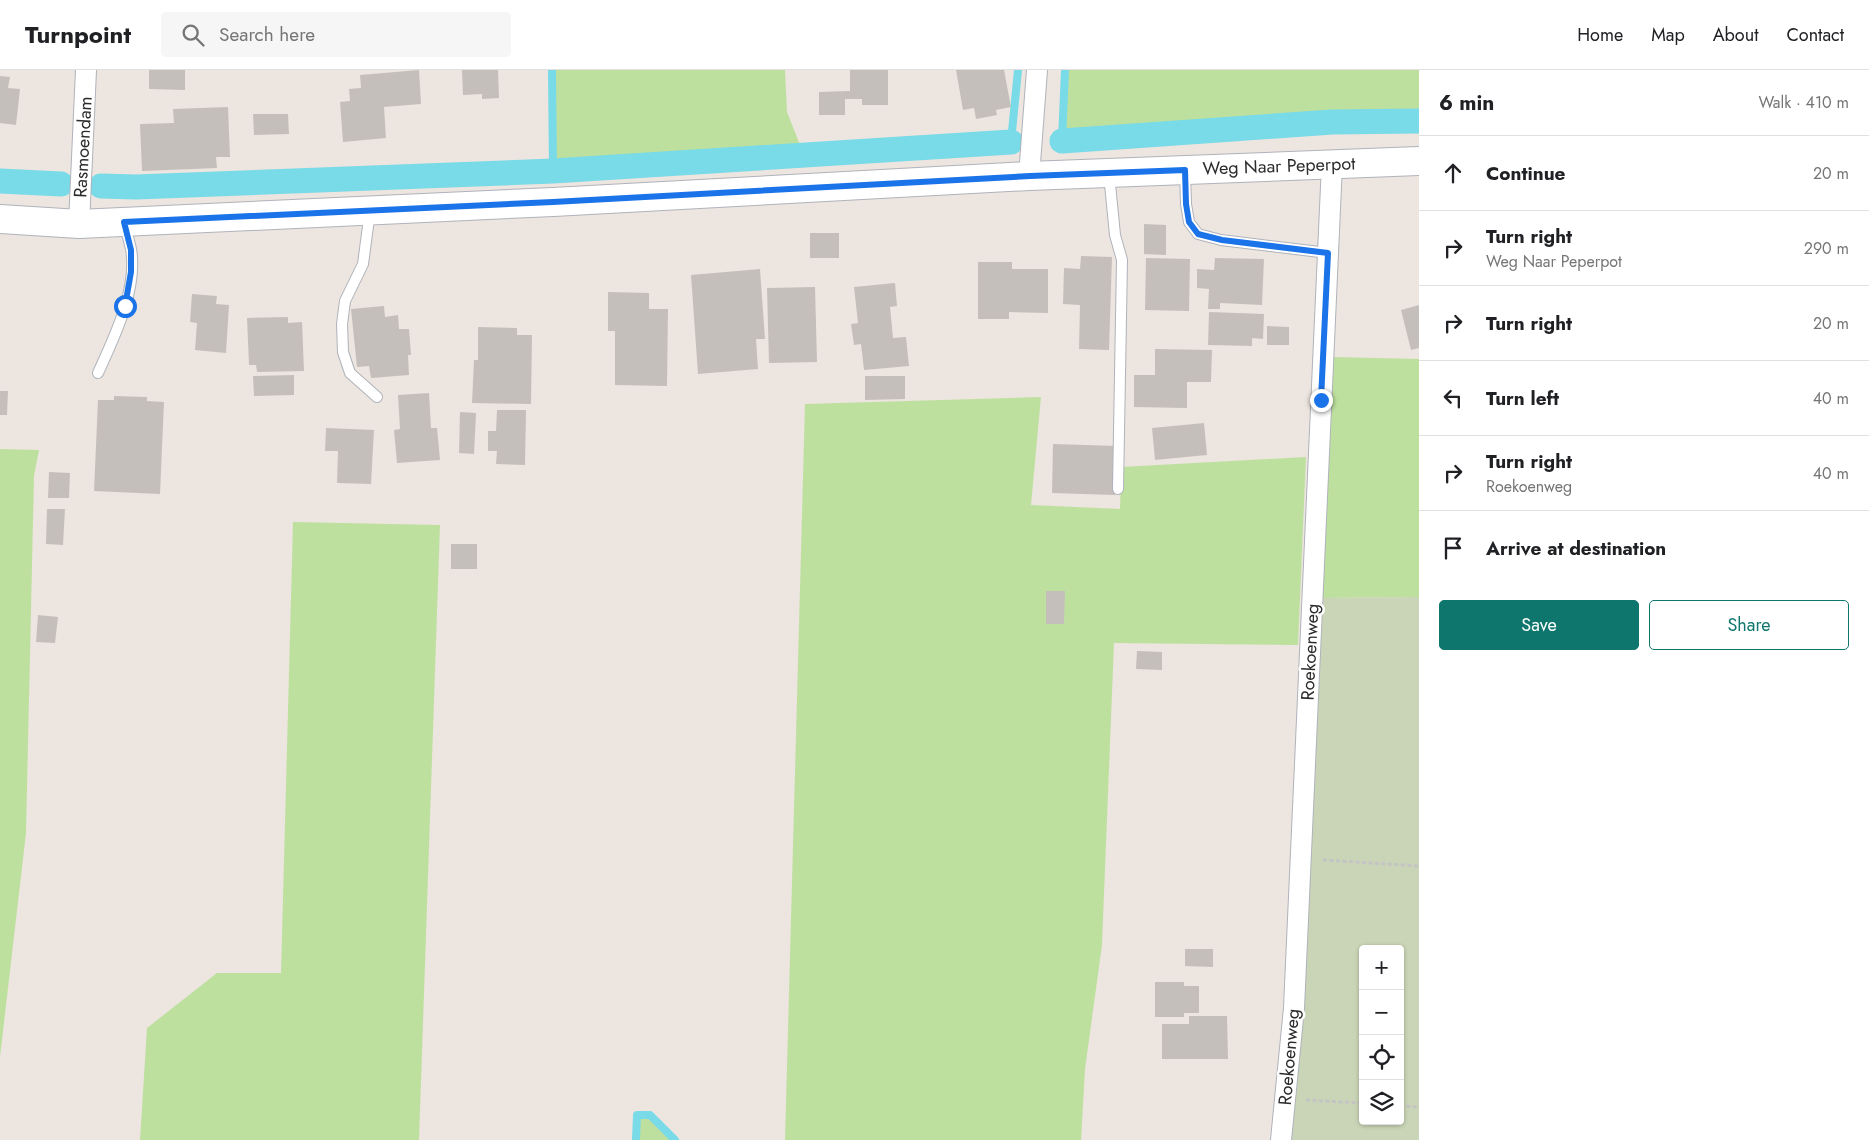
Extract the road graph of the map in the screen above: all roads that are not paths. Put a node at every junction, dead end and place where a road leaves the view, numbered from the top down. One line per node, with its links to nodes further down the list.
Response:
1 (86, 70): 11 (street, Rasmoendam)
2 (1036, 70): 7 (street)
3 (1419, 161): 4 (street, Weg Naar Peperpot)
4 (1332, 164): 5 (street, Weg Naar Peperpot); 12 (street, Roekoenweg)
5 (1185, 170): 6 (street, Weg Naar Peperpot); 12 (lane)
6 (1109, 173): 7 (street, Weg Naar Peperpot); 15 (lane)
7 (1030, 176): 8 (street, Weg Naar Peperpot)
8 (370, 210): 10 (street, Weg Naar Peperpot); 14 (lane)
9 (0, 219): 11 (street, Weg Naar Peperpot)
10 (124, 222): 11 (street, Weg Naar Peperpot); 13 (lane)
11 (80, 224)
12 (1328, 253): 16 (street, Roekoenweg)
13 (98, 373)
14 (377, 397)
15 (1118, 489)
16 (1281, 1140)

